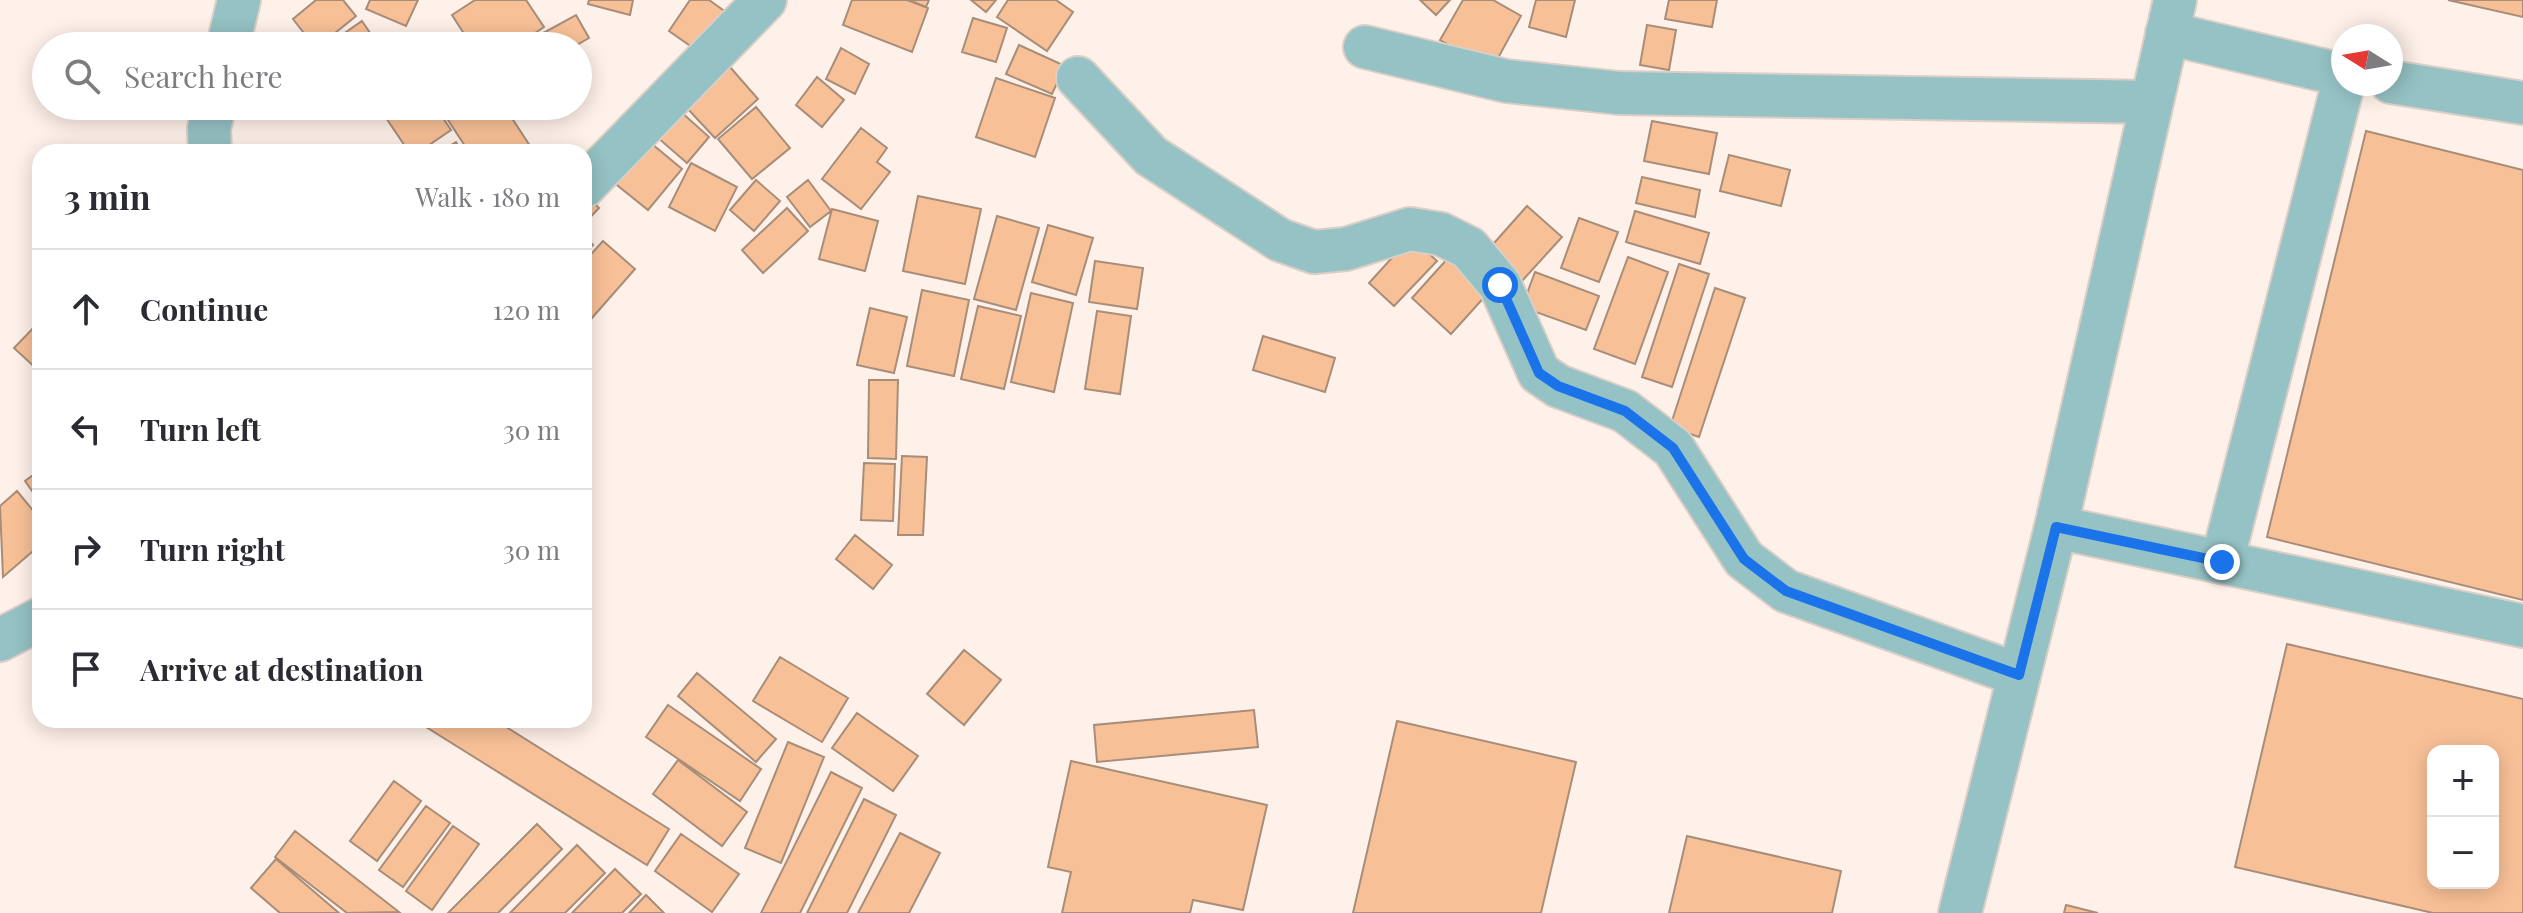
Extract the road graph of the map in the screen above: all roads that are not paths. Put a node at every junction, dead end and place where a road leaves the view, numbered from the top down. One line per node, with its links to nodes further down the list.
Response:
1 (239, 0): 4 (street)
2 (765, 0): 14 (street)
3 (2171, 16): 6 (street); 10 (street)
4 (231, 32)
5 (1365, 47): 10 (street)
6 (2331, 71)
7 (1078, 78): 20 (street)
8 (2403, 84): 11 (street)
9 (2340, 96): 16 (street)
10 (2151, 102): 15 (street)
11 (2523, 103)
12 (211, 120): 13 (street)
13 (210, 144)
14 (592, 178)
15 (2056, 527): 16 (street); 20 (street)
16 (2222, 562): 18 (street)
17 (32, 623): 19 (street)
18 (2523, 626)
19 (0, 640)
20 (2019, 675): 21 (street)
21 (1960, 913)

